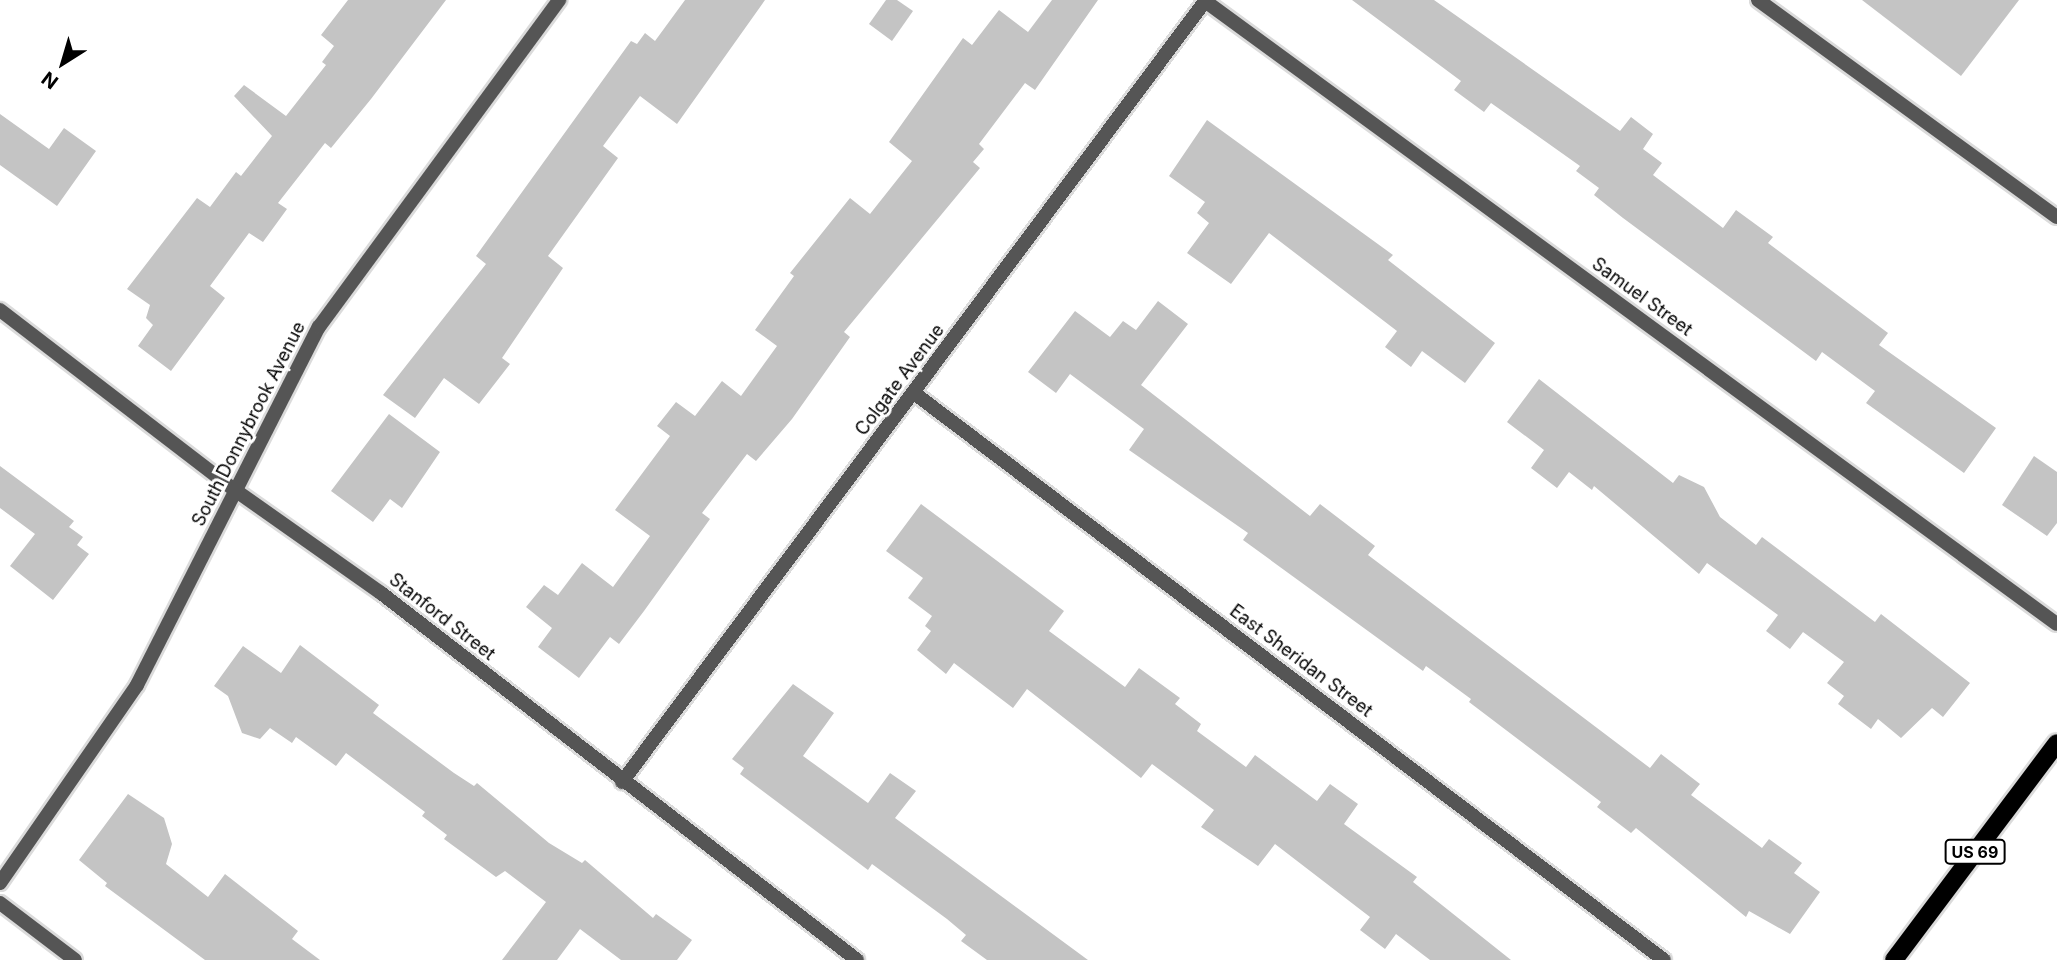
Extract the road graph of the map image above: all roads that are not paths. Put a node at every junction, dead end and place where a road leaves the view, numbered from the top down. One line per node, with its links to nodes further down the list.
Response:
1 (559, 0): 7 (street, South Donnybrook Avenue)
2 (1205, 0): 6 (street, Colgate Avenue); 8 (street, Samuel Street)
3 (1758, 0): 4 (street)
4 (2057, 217)
5 (0, 310): 7 (street, Stanford Street)
6 (914, 393): 10 (street, Colgate Avenue); 15 (street, East Sheridan Street)
7 (235, 490): 10 (street, Stanford Street); 11 (street, South Donnybrook Avenue)
8 (2057, 624)
9 (2057, 743): 16 (main road, US 69)
10 (622, 782): 14 (street, Stanford Street)
11 (0, 883)
12 (0, 903): 13 (street)
13 (75, 960)
14 (857, 960)
15 (1664, 960)
16 (1894, 960)

